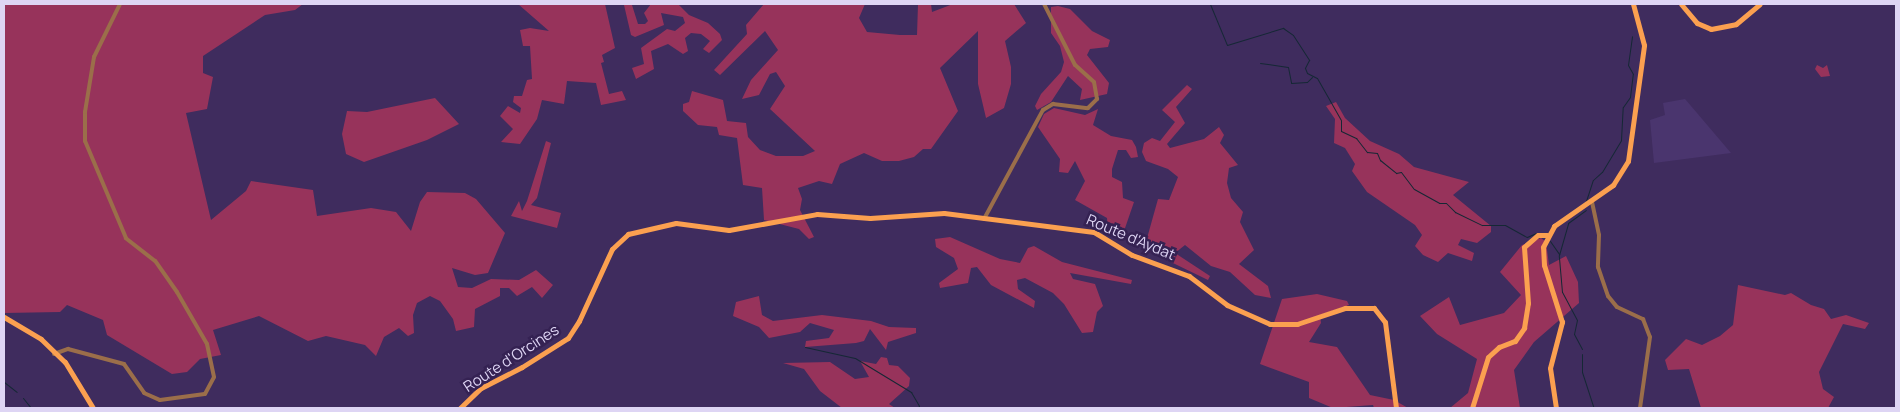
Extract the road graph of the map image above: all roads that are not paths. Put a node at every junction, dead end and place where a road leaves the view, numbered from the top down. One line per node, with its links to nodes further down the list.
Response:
1 (120, 4): 11 (street)
2 (1044, 4): 7 (street)
3 (1633, 4): 6 (main road)
4 (1681, 4): 5 (main road)
5 (1760, 4)
6 (1592, 202): 9 (main road); 17 (street)
7 (984, 219): 8 (main road, Route d'Aydat); 14 (main road, Route d'Aydat)
8 (667, 224): 13 (main road, Route d'Orcines)
9 (1547, 235): 15 (main road); 16 (main road)
10 (4, 316): 11 (main road)
11 (54, 354): 12 (main road)
12 (93, 408)
13 (460, 408)
14 (1396, 408)
15 (1472, 408)
16 (1556, 408)
17 (1640, 408)

